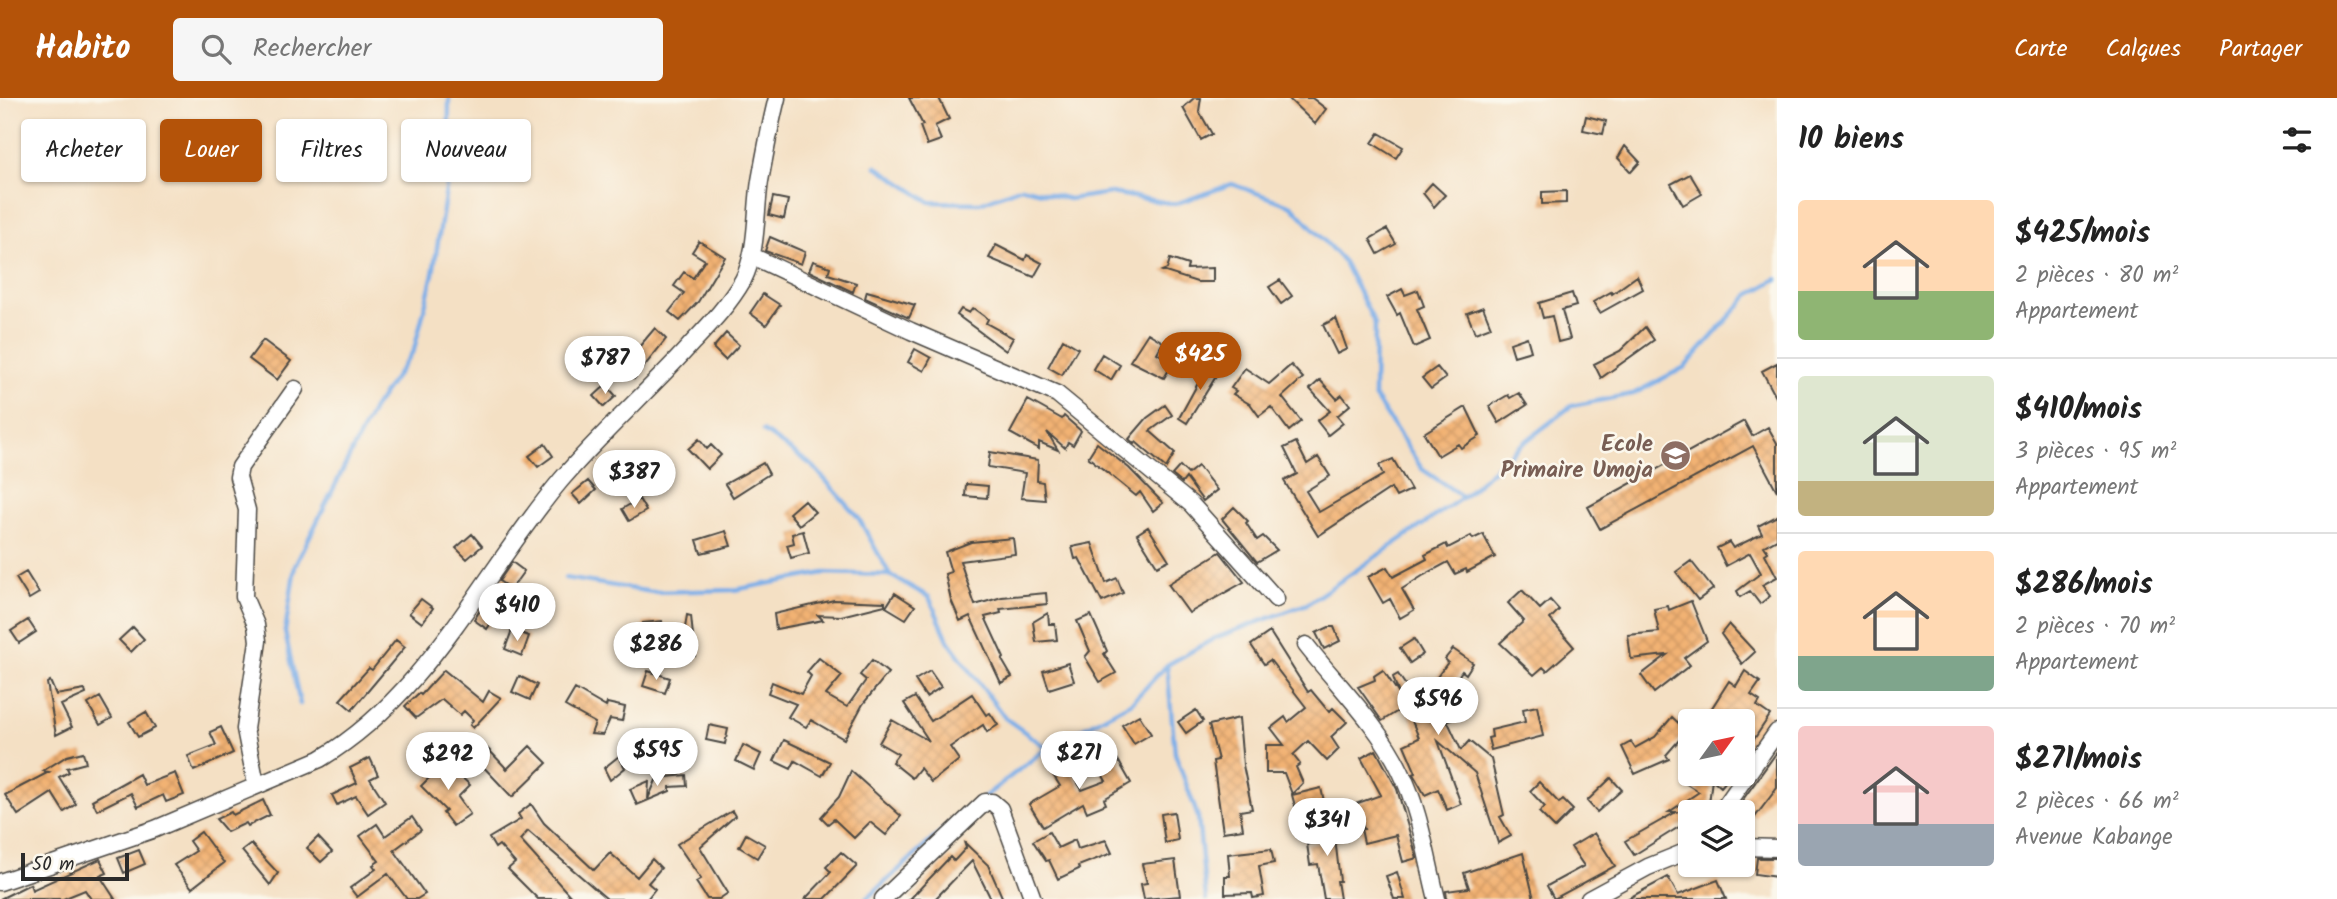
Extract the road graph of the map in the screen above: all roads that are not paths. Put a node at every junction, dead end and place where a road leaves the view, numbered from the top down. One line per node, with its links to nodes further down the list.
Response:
1 (777, 98): 2 (street)
2 (752, 256): 4 (street); 7 (street)
3 (295, 389): 7 (street)
4 (1276, 599)
5 (1306, 645): 15 (street)
6 (1777, 732): 8 (street)
7 (256, 785): 12 (street)
8 (1729, 800)
9 (1755, 847): 10 (street)
10 (1777, 848)
11 (1678, 855): 16 (street)
12 (0, 883)
13 (883, 899): 14 (street)
14 (1033, 899)
15 (1437, 899)
16 (1589, 899)

